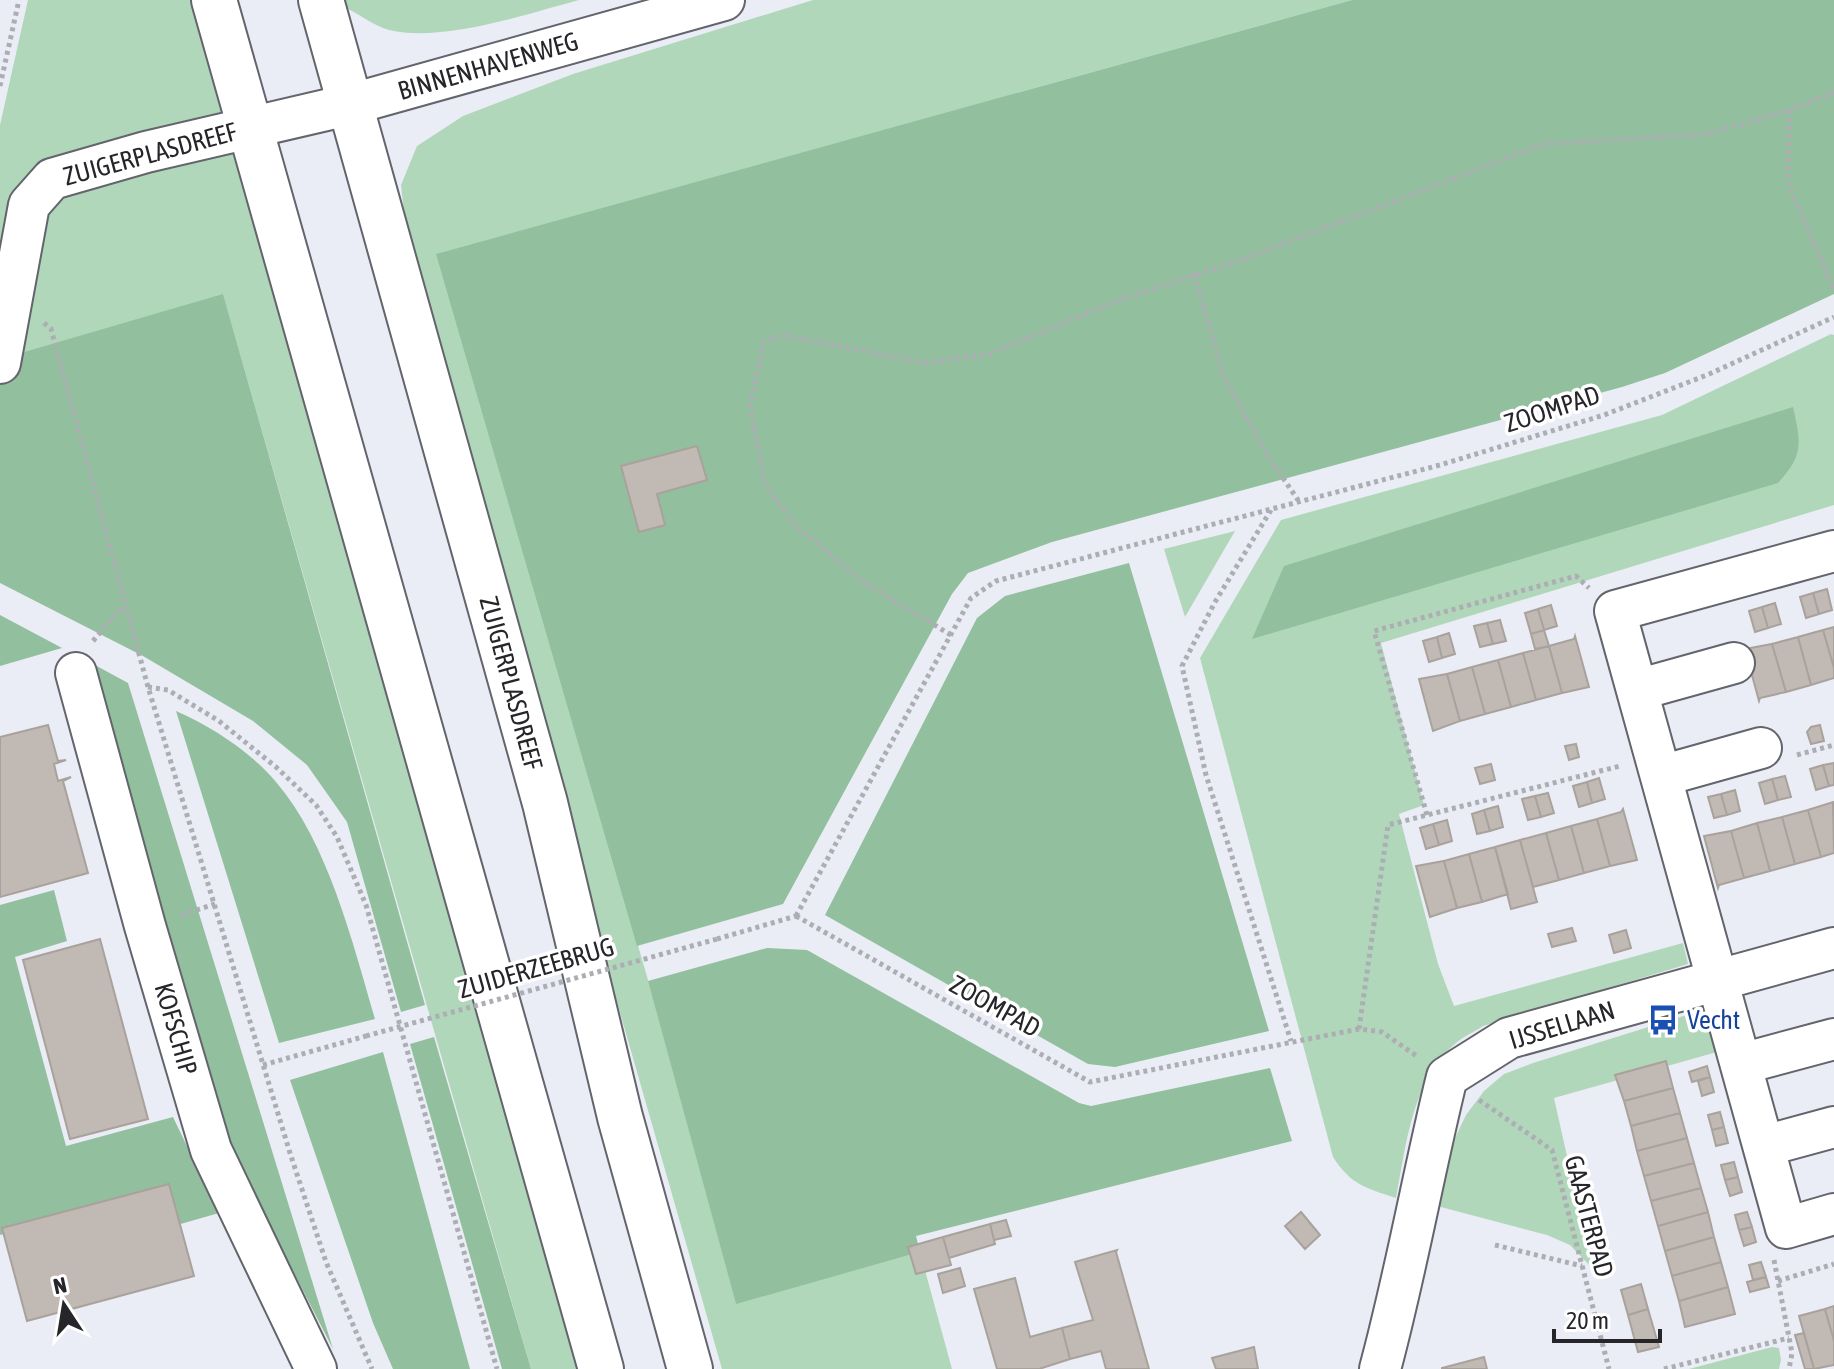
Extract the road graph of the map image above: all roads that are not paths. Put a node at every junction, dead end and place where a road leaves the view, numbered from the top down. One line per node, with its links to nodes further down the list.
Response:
1 (214, 0): 5 (main road, ZUIGERPLASDREEF)
2 (321, 0): 4 (main road, ZUIGERPLASDREEF)
3 (724, 0): 4 (street, BINNENHAVENWEG)
4 (352, 104): 5 (street, BINNENHAVENWEG); 22 (main road, ZUIGERPLASDREEF)
5 (250, 128): 6 (street, ZUIGERPLASDREEF); 21 (main road, ZUIGERPLASDREEF)
6 (0, 363)
7 (1834, 551): 10 (street)
8 (1734, 663): 10 (street)
9 (76, 673): 20 (street, KOFSCHIP)
10 (1637, 690): 12 (street)
11 (1761, 748): 12 (street)
12 (1658, 766): 14 (street)
13 (1834, 948): 14 (street, IJSSELLAAN)
14 (1717, 980): 16 (street); 23 (street, IJSSELLAAN)
15 (1834, 1039): 16 (street)
16 (1741, 1064): 18 (street)
17 (1834, 1127): 18 (street)
18 (1764, 1146): 19 (street)
19 (1834, 1214)
20 (316, 1369)
21 (601, 1369)
22 (690, 1369)
23 (1380, 1369)

